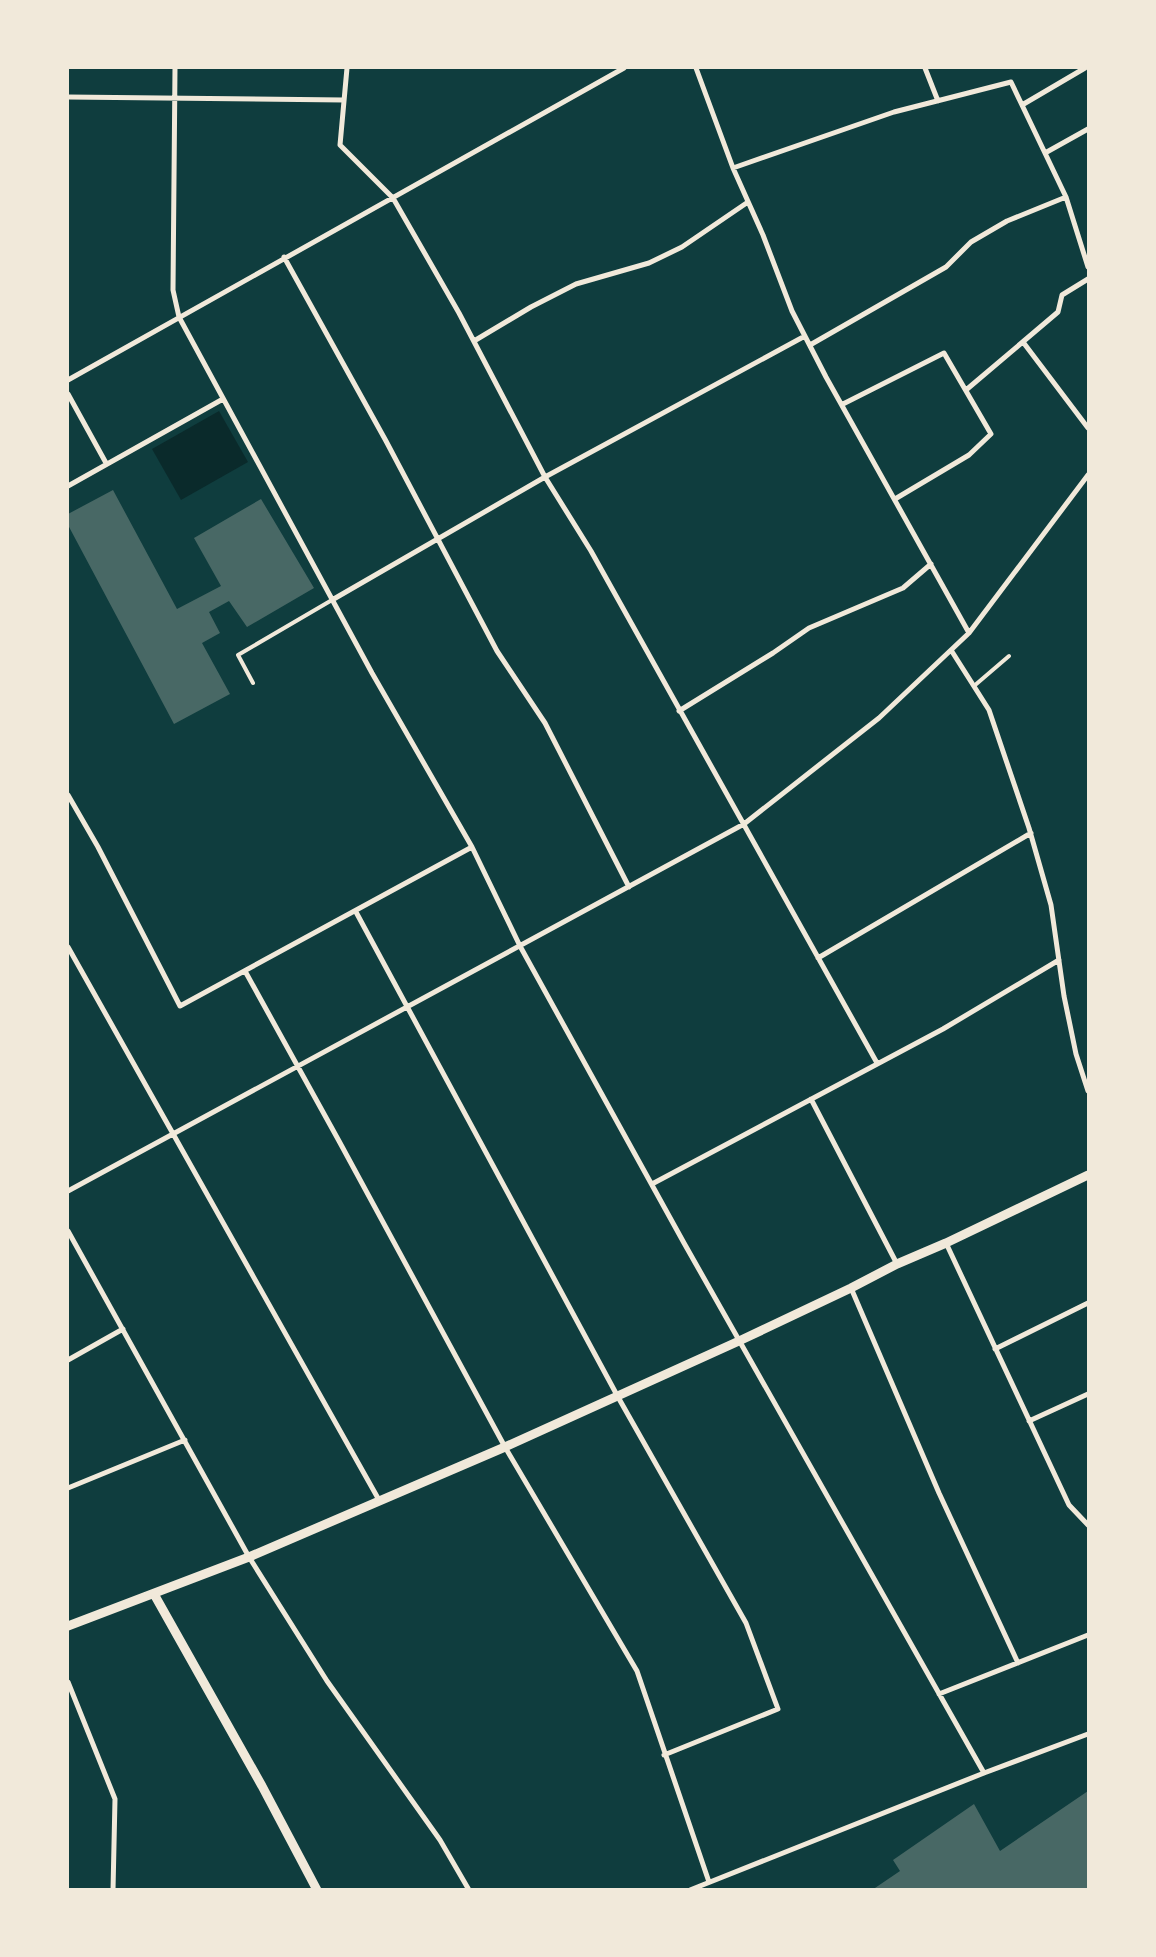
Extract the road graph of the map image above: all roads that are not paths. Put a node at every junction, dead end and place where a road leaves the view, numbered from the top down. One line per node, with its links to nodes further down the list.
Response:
1 (175, 68): 8 (street)
2 (347, 68): 9 (street)
3 (624, 68): 16 (street)
4 (696, 68): 14 (street)
5 (925, 68): 10 (street)
6 (1085, 68): 11 (street)
7 (68, 97): 8 (street)
8 (175, 99): 9 (street); 21 (street)
9 (344, 100): 16 (street)
10 (938, 101): 11 (street); 14 (street)
11 (1022, 106): 13 (street)
12 (1088, 129): 13 (street)
13 (1045, 153): 15 (street)
14 (733, 168): 17 (street)
15 (1066, 197): 19 (street); 25 (street)
16 (393, 198): 18 (street); 23 (street)
17 (748, 202): 22 (street); 23 (street)
18 (284, 257): 21 (street); 37 (street)
19 (1088, 267)
20 (1088, 280): 24 (street)
21 (178, 317): 26 (street); 29 (street)
22 (805, 336): 25 (street); 34 (street)
23 (474, 341): 34 (street)
24 (1023, 342): 27 (street); 31 (street)
25 (810, 345): 30 (street)
26 (68, 380)
27 (966, 390): 30 (street); 36 (street)
28 (68, 394): 32 (street)
29 (223, 399): 32 (street); 39 (street)
30 (843, 404): 36 (street)
31 (1088, 428)
32 (106, 463): 35 (street)
33 (1088, 475): 40 (street)
34 (545, 477): 37 (street); 45 (street)
35 (68, 486)
36 (895, 499): 38 (street)
37 (438, 538): 39 (street); 50 (street)
38 (931, 564): 40 (street); 45 (street)
39 (332, 600): 43 (lane); 49 (street)
40 (969, 633): 41 (street)
41 (950, 650): 44 (street); 47 (street)
42 (1009, 656): 44 (lane)
43 (253, 683)
44 (974, 686): 48 (street)
45 (679, 711): 47 (street)
46 (68, 795): 56 (street)
47 (744, 824): 50 (street); 54 (street)
48 (1031, 834): 54 (street); 55 (street)
49 (472, 847): 51 (street); 52 (street)
50 (629, 887): 52 (street)
51 (356, 912): 56 (street); 57 (street)
52 (520, 946): 57 (street); 64 (street)
53 (68, 947): 62 (street)
54 (818, 958): 58 (street)
55 (1059, 960): 58 (street); 60 (street)
56 (245, 972): 59 (street)
57 (407, 1007): 59 (street); 76 (street)
58 (876, 1063): 61 (street)
59 (298, 1067): 62 (street); 79 (street)
60 (1088, 1091)
61 (811, 1099): 64 (street); 68 (street)
62 (174, 1133): 65 (street); 81 (street)
63 (1088, 1175): 67 (street)
64 (652, 1184): 72 (street)
65 (68, 1191)
66 (68, 1231): 71 (street)
67 (946, 1243): 68 (street); 73 (street)
68 (898, 1264): 69 (street)
69 (850, 1288): 72 (street); 87 (street)
70 (1088, 1303): 73 (street)
71 (123, 1329): 74 (street); 78 (street)
72 (739, 1341): 76 (street); 89 (street)
73 (995, 1349): 77 (street)
74 (68, 1360)
75 (1088, 1394): 77 (street)
76 (618, 1397): 79 (street); 91 (street)
77 (1029, 1421): 82 (street)
78 (185, 1440): 80 (street); 83 (street)
79 (505, 1447): 81 (street); 91 (street)
80 (68, 1488)
81 (379, 1500): 83 (street)
82 (1088, 1524)
83 (248, 1557): 84 (street); 96 (street)
84 (154, 1594): 85 (street); 95 (street)
85 (68, 1626)
86 (1088, 1635): 87 (street)
87 (1018, 1663): 89 (street)
88 (68, 1682): 94 (street)
89 (939, 1694): 92 (street)
90 (1088, 1734): 92 (street)
91 (664, 1755): 93 (street)
92 (984, 1773): 93 (street)
93 (709, 1882): 97 (street)
94 (113, 1890)
95 (317, 1890)
96 (469, 1890)
97 (690, 1890)

